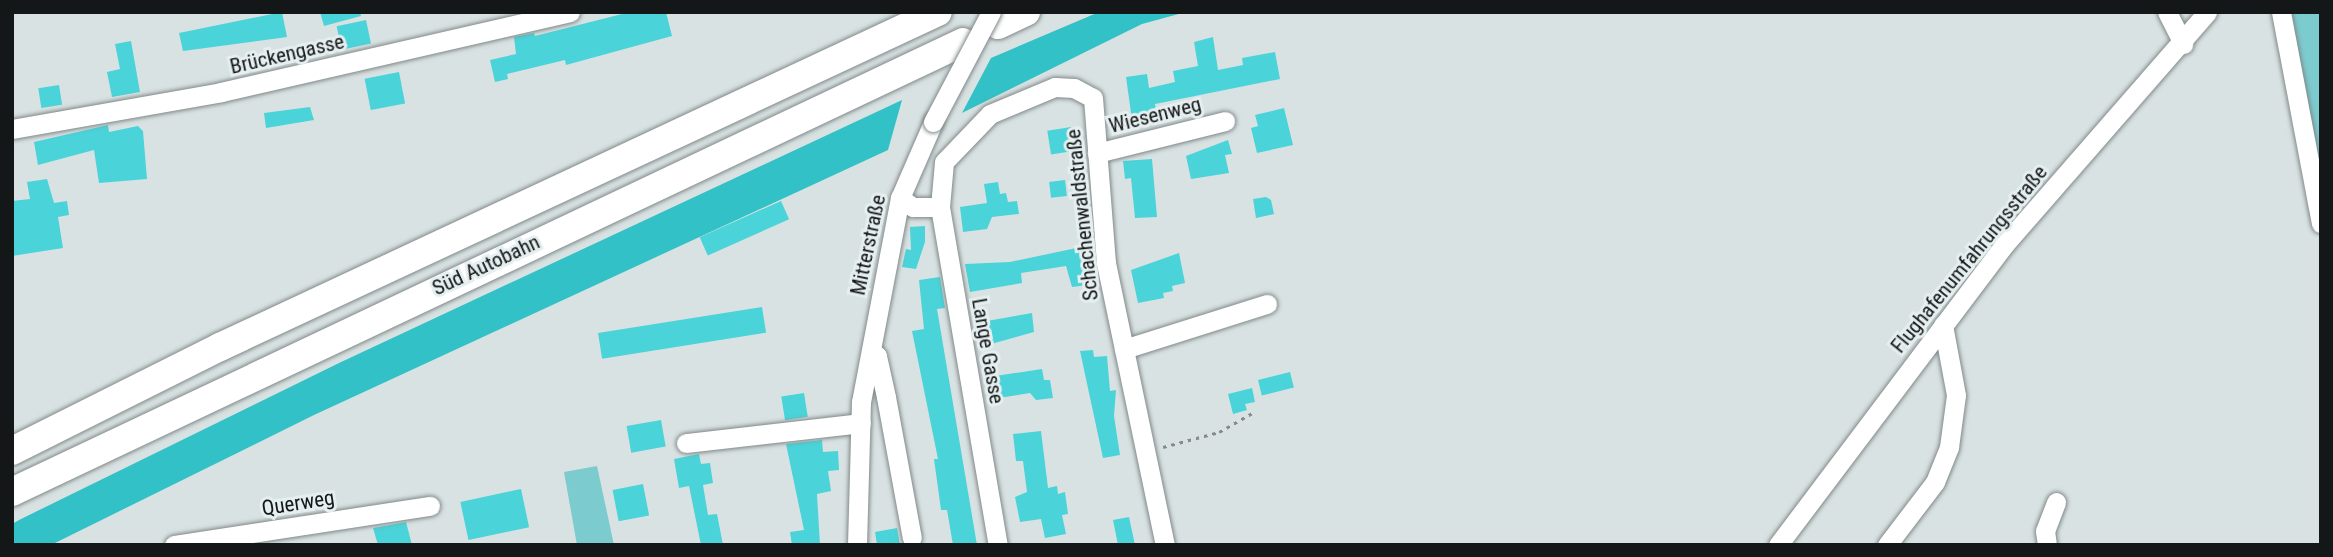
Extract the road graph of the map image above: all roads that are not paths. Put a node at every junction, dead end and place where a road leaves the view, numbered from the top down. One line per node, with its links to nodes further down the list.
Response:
1 (570, 12): 11 (street, Brückengasse)
2 (938, 12): 22 (highway, Süd Autobahn)
3 (1026, 12): 7 (highway)
4 (2168, 12): 9 (street)
5 (2207, 12): 9 (street, Flughafenumfahrungsstraße)
6 (2281, 12): 15 (street)
7 (995, 19): 13 (street, Mitterstraße, bridge)
8 (962, 42): 23 (highway, Süd Autobahn)
9 (2183, 44): 17 (street, Flughafenumfahrungsstraße)
10 (1225, 121): 12 (street, Wiesenweg)
11 (12, 129)
12 (1097, 153): 14 (street, Schachenwaldstraße); 18 (street, Schachenwaldstraße)
13 (900, 198): 14 (street); 19 (street, Mitterstraße)
14 (940, 207): 29 (street, Lange Gasse)
15 (2321, 223)
16 (1267, 304): 18 (street)
17 (1942, 325): 31 (street, Flughafenumfahrungsstraße); 32 (street)
18 (1124, 349): 30 (street, Schachenwaldstraße)
19 (871, 351): 20 (street, Mitterstraße); 26 (street)
20 (861, 423): 21 (street); 28 (street, Mitterstraße)
21 (686, 443)
22 (12, 451)
23 (12, 492)
24 (2056, 502): 33 (street)
25 (430, 506): 27 (street, Querweg)
26 (912, 538)
27 (174, 545)
28 (858, 545)
29 (998, 545)
30 (1165, 545)
31 (1777, 545)
32 (1887, 545)
33 (2047, 545)

